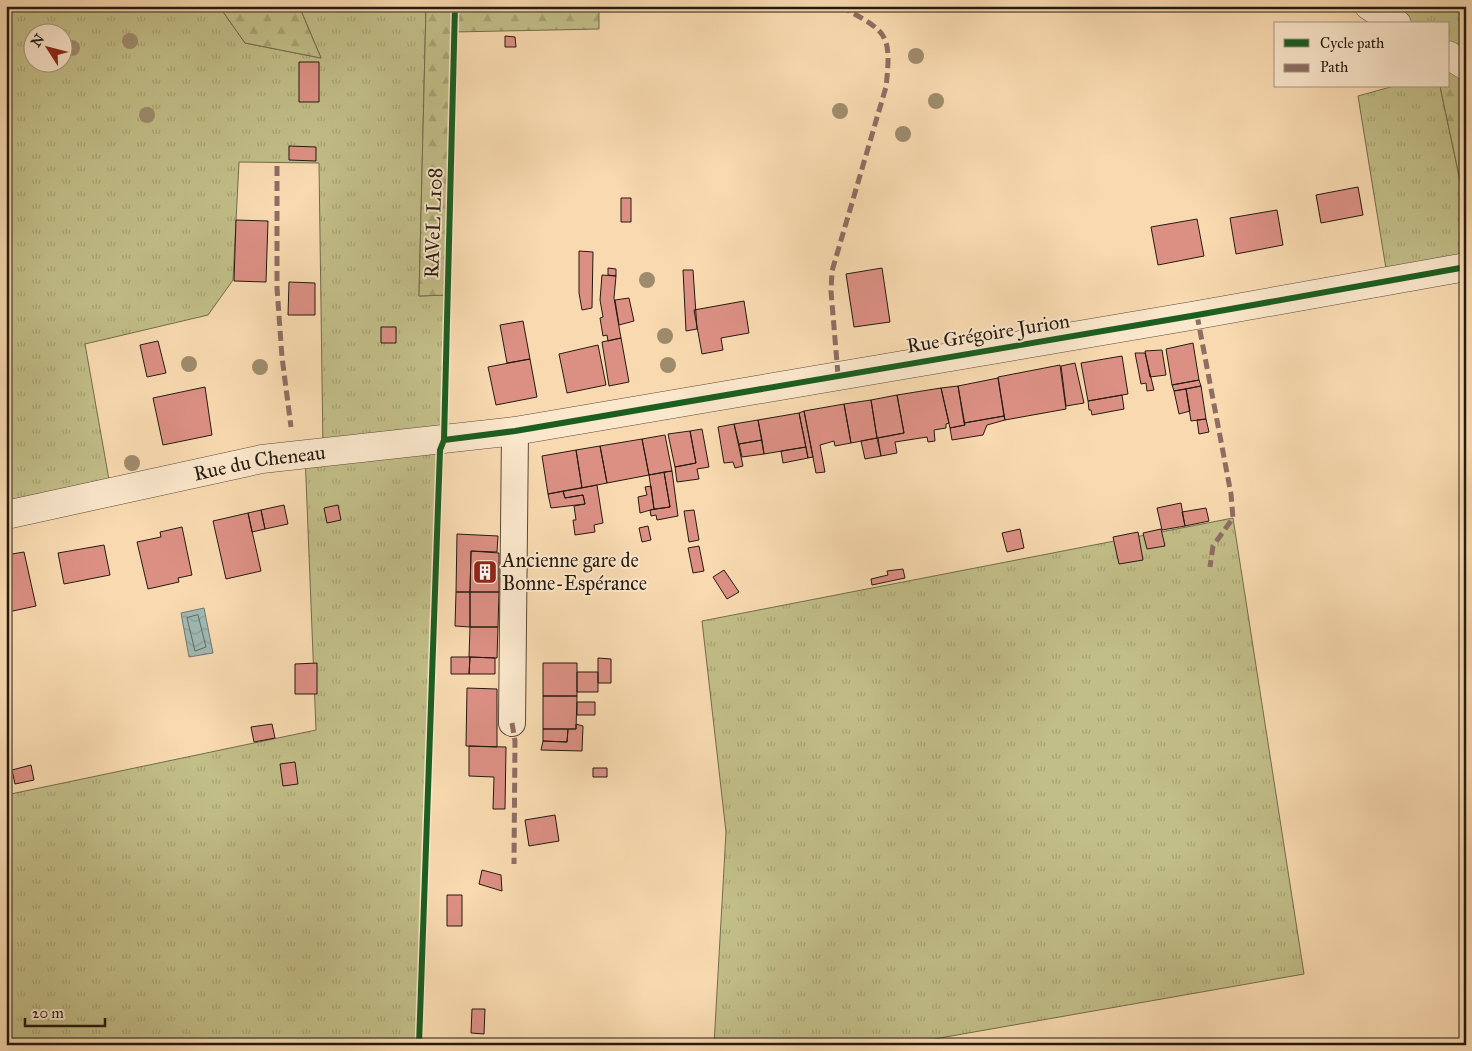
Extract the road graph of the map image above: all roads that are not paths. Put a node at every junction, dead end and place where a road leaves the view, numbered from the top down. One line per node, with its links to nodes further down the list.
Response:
1 (1369, 6): 2 (street)
2 (1394, 22)
3 (1450, 56): 4 (street)
4 (1466, 66)
5 (1466, 267): 6 (street, Rue Grégoire Jurion)
6 (516, 431): 7 (street, Rue du Cheneau); 8 (street)
7 (6, 515)
8 (512, 723)

